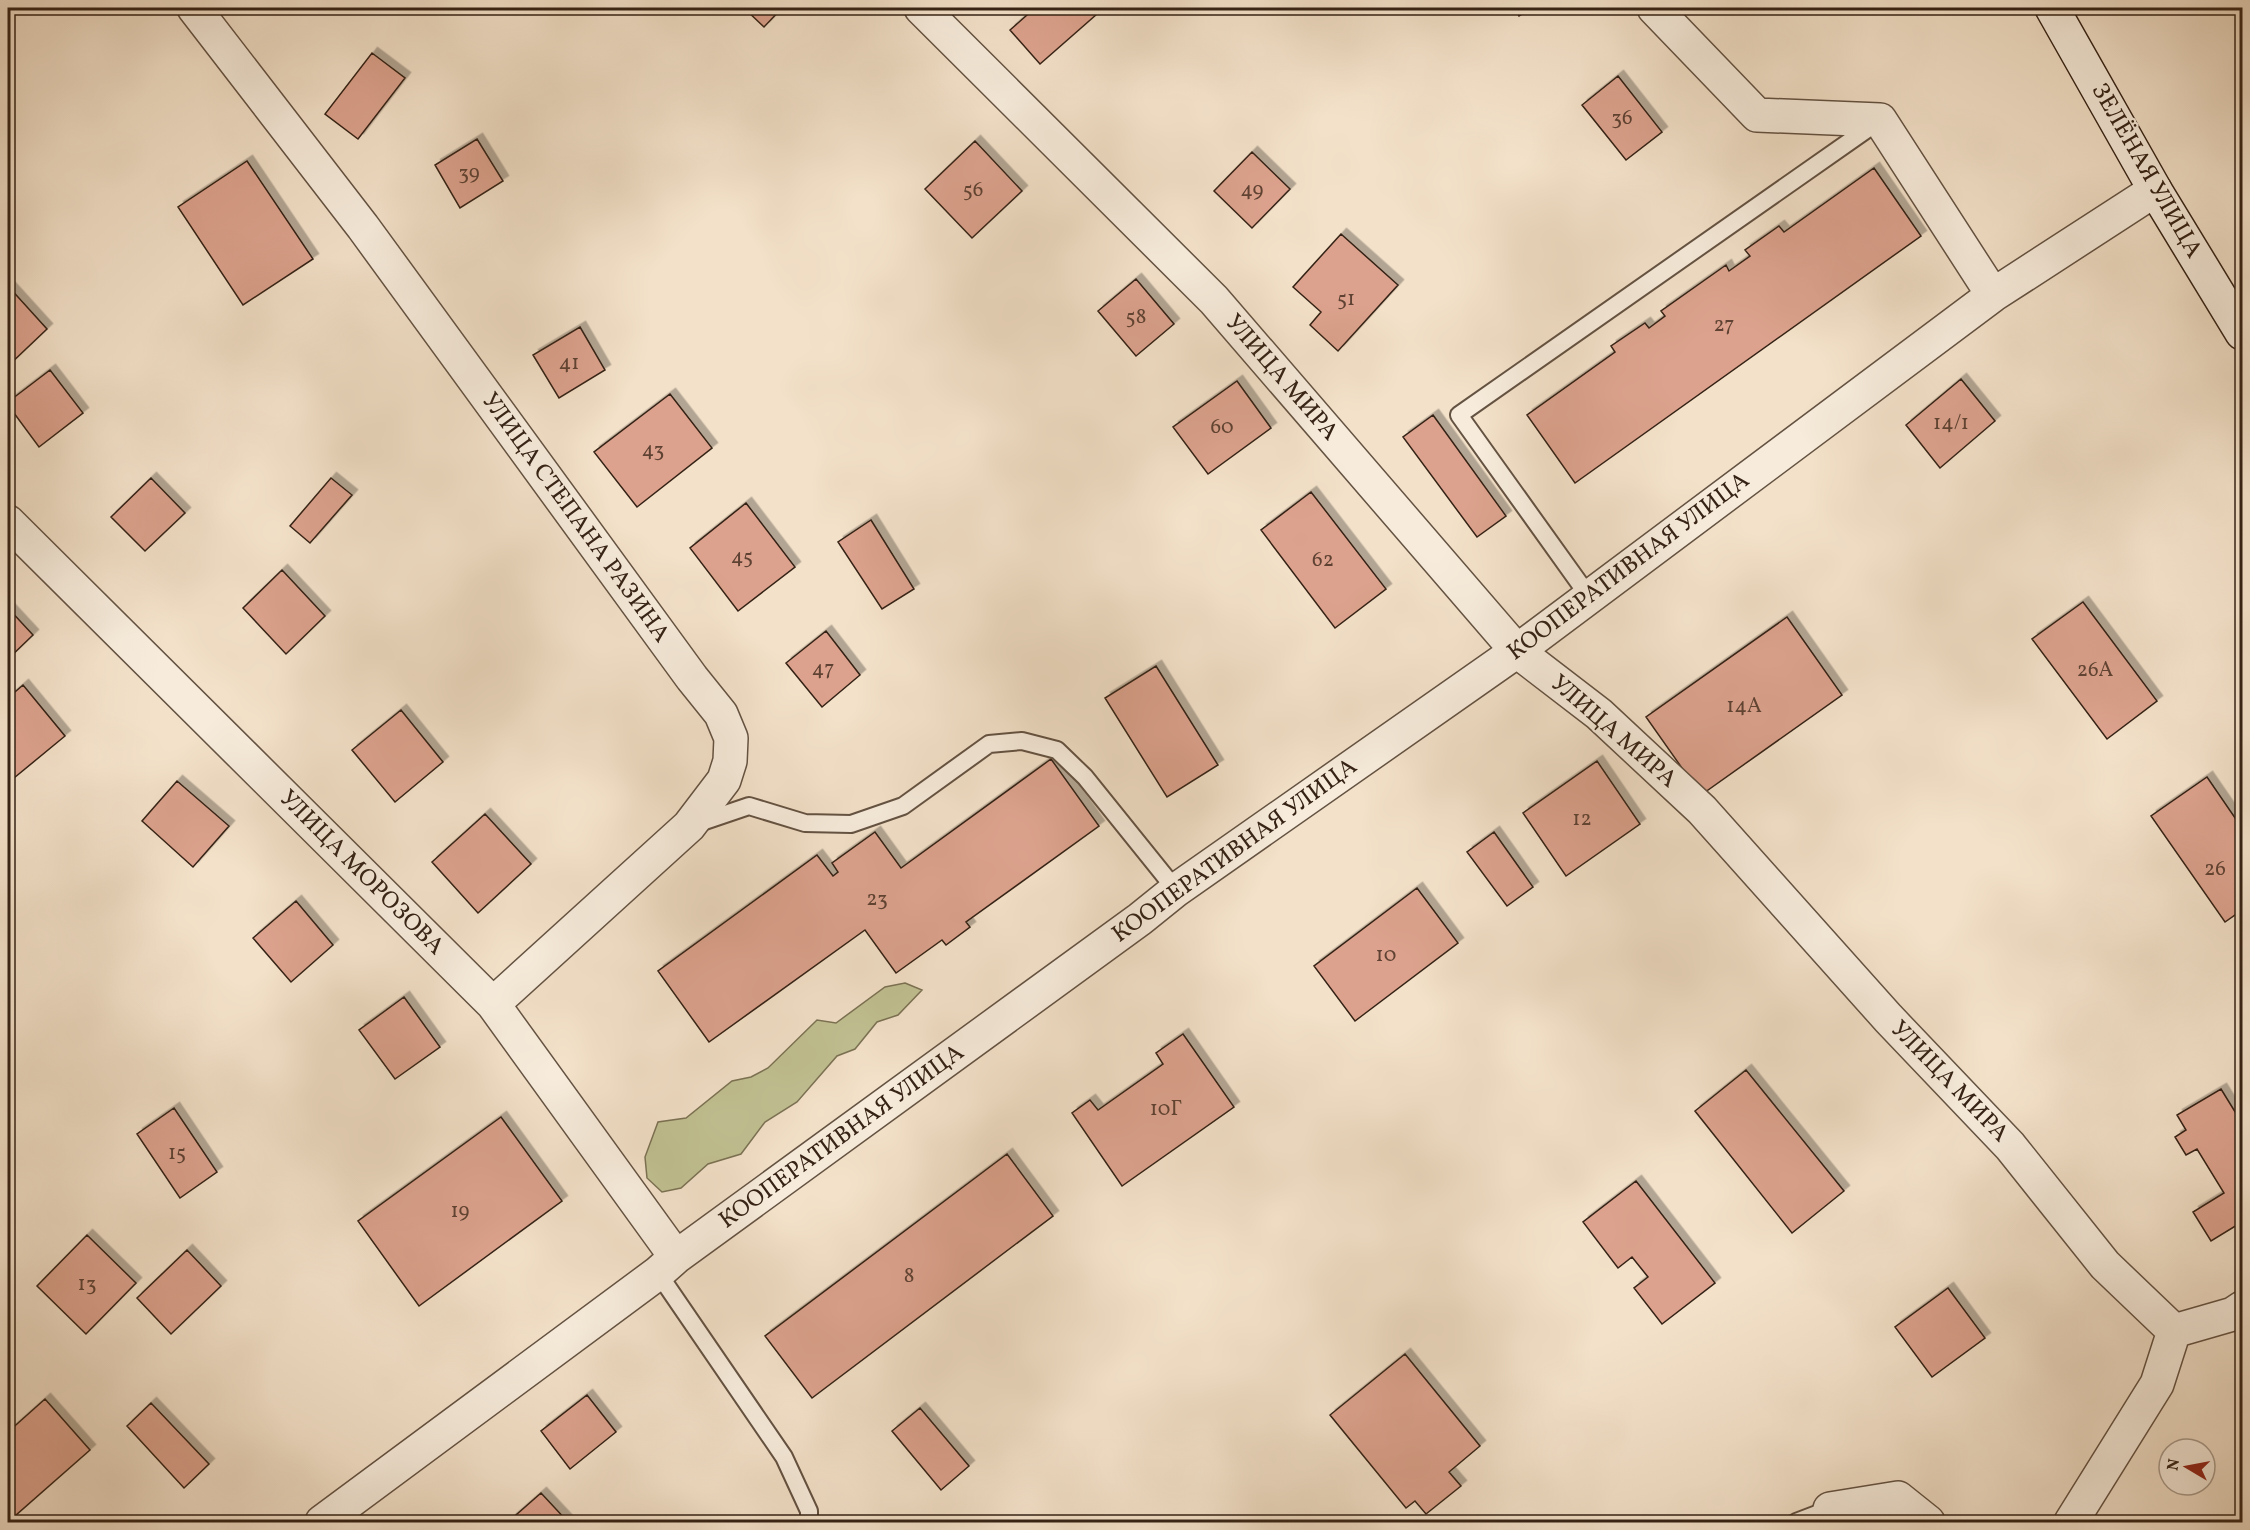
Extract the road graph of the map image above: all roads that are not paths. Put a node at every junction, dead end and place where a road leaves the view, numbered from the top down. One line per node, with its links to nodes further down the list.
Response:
1 (194, 8): 12 (street, УЛИЦА СТЕПАНА РАЗИНА)
2 (921, 8): 11 (street, УЛИЦА МИРА)
3 (1654, 8): 5 (street)
4 (2052, 8): 6 (street, ЗЕЛЁНАЯ УЛИЦА)
5 (1880, 120): 7 (street); 10 (lane)
6 (2155, 190): 7 (street, КООПЕРАТИВНАЯ УЛИЦА); 8 (street, ЗЕЛЁНАЯ УЛИЦА)
7 (1993, 295): 10 (street, КООПЕРАТИВНАЯ УЛИЦА)
8 (2242, 333)
9 (8, 522): 14 (street, УЛИЦА МОРОЗОВА)
10 (1590, 598): 11 (street, КООПЕРАТИВНАЯ УЛИЦА)
11 (1517, 651): 13 (street, КООПЕРАТИВНАЯ УЛИЦА); 17 (street, УЛИЦА МИРА)
12 (689, 826): 13 (lane); 14 (street, УЛИЦА СТЕПАНА РАЗИНА)
13 (1176, 890): 15 (street, КООПЕРАТИВНАЯ УЛИЦА)
14 (493, 1004): 15 (street, УЛИЦА МОРОЗОВА)
15 (667, 1265): 19 (street, КООПЕРАТИВНАЯ УЛИЦА); 20 (lane)
16 (2242, 1308): 17 (street)
17 (2175, 1331): 23 (street)
18 (1830, 1509): 21 (lane); 22 (street)
19 (322, 1522)
20 (808, 1522)
21 (1796, 1522)
22 (1928, 1522)
23 (2071, 1522)

